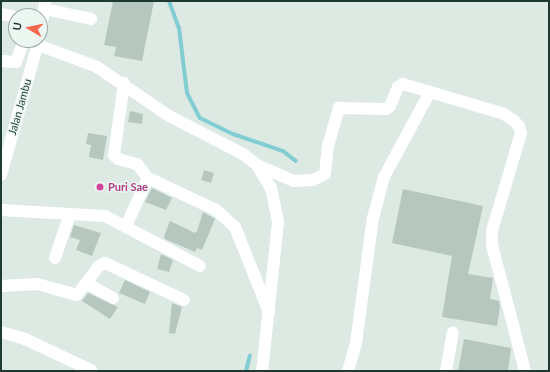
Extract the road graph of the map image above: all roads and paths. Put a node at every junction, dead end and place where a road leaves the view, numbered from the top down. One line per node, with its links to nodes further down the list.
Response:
1 (45, 5): 2 (street)
2 (91, 19)
3 (48, 38): 7 (street)
4 (21, 48): 6 (street)
5 (36, 48): 10 (street, Jalan Jambu)
6 (1, 62)
7 (124, 83): 9 (street); 11 (street)
8 (430, 92): 9 (street); 26 (street); 28 (street)
9 (257, 165): 21 (street)
10 (2, 169)
11 (148, 178): 14 (street); 21 (street)
12 (1, 210): 13 (street)
13 (70, 214): 14 (street); 15 (street)
14 (126, 226): 16 (street)
15 (56, 258)
16 (200, 266)
17 (86, 282): 18 (street); 19 (street); 20 (street)
18 (1, 286)
19 (113, 298)
20 (184, 300)
21 (269, 312): 25 (street)
22 (1, 332): 24 (street)
23 (453, 332): 27 (street)
24 (91, 370)
25 (262, 371)
26 (348, 371)
27 (446, 371)
28 (525, 371)

